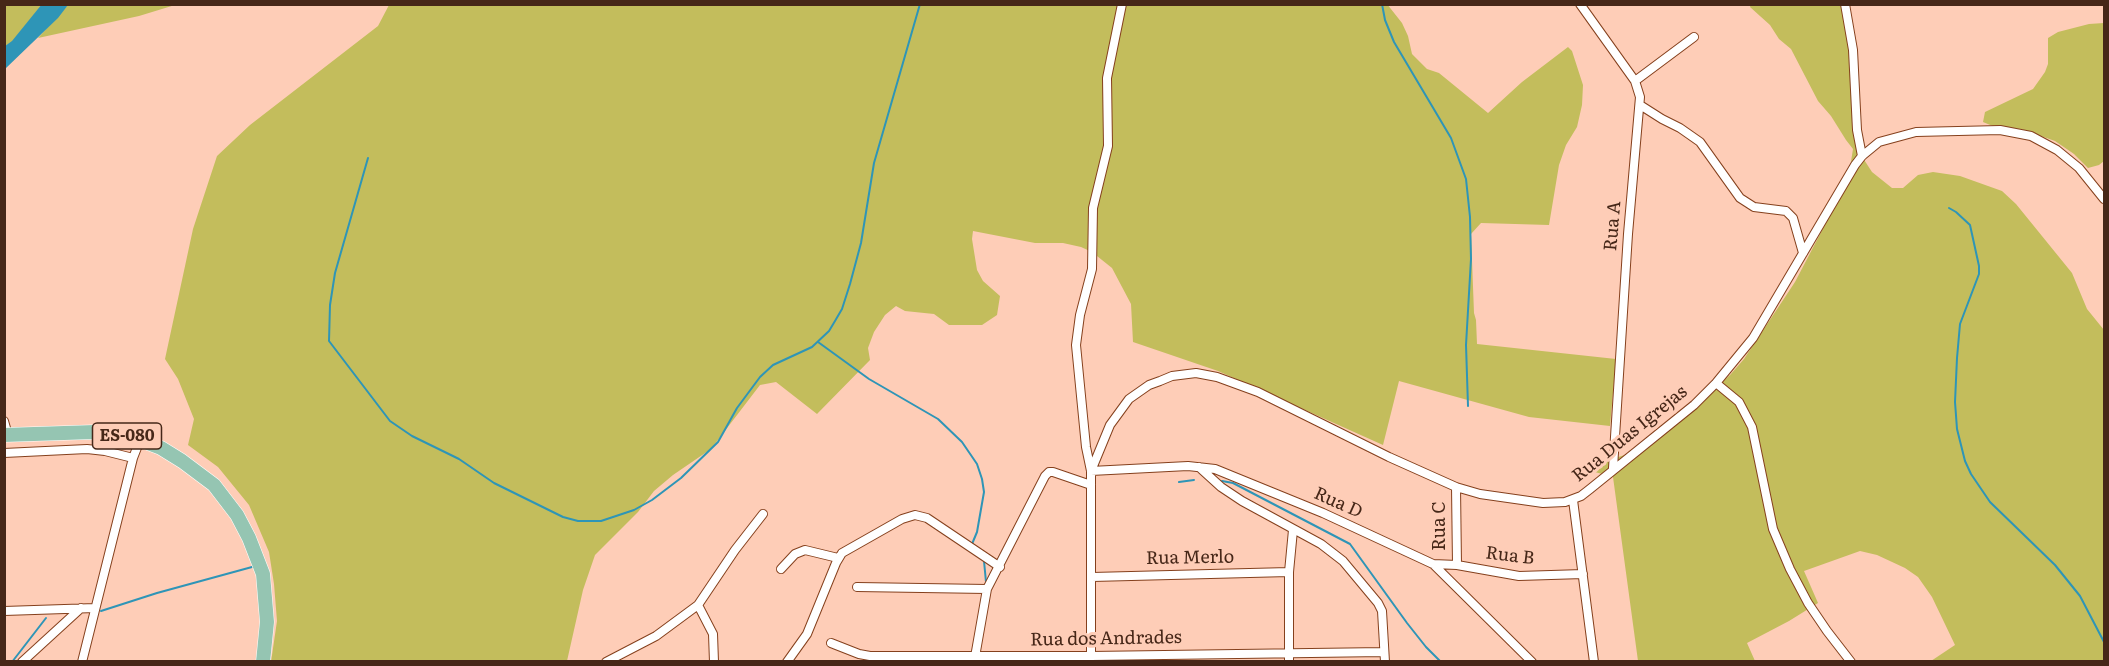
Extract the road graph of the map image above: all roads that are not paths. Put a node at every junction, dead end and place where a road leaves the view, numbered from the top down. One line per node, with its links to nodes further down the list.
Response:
1 (1122, 4): 18 (street)
2 (1580, 4): 5 (street, Rua A)
3 (1845, 4): 7 (street)
4 (1694, 37): 5 (street)
5 (1635, 81): 6 (street, Rua A)
6 (1640, 105): 9 (street); 17 (street, Rua A)
7 (1862, 156): 8 (street, Rua Duas Igrejas); 9 (street, Rua Duas Igrejas)
8 (2104, 199)
9 (1803, 254): 10 (street, Rua Duas Igrejas)
10 (1716, 383): 17 (street, Rua Duas Igrejas); 52 (street)
11 (4, 421): 12 (street)
12 (6, 435): 13 (main road, ES-080)
13 (140, 440): 15 (street); 46 (main road, ES-080)
14 (4, 453): 15 (street)
15 (133, 458): 36 (street)
16 (1199, 467): 18 (street, Rua D); 23 (street); 25 (street, Rua D)
17 (1613, 468): 21 (street, Rua Duas Igrejas)
18 (1091, 471): 19 (street); 20 (street, Rua Duas Igrejas)
19 (1091, 485): 27 (street); 31 (street)
20 (1456, 487): 21 (street, Rua Duas Igrejas); 26 (street, Rua C)
21 (1573, 500): 30 (street)
22 (763, 514): 34 (street)
23 (1293, 530): 29 (street); 41 (street)
24 (838, 558): 27 (street); 28 (street); 49 (street)
25 (1432, 564): 26 (street, Rua B); 50 (street, Rua D)
26 (1457, 565): 30 (street, Rua B)
27 (1000, 567): 33 (street)
28 (780, 569)
29 (1289, 572): 31 (street, Rua Merlo); 40 (street)
30 (1583, 574): 51 (street)
31 (1092, 577): 43 (street)
32 (857, 587): 33 (street)
33 (987, 589): 39 (street)
34 (698, 605): 47 (street); 48 (street)
35 (81, 608): 36 (street); 37 (street); 44 (street)
36 (95, 608): 45 (street)
37 (4, 611)
38 (831, 644): 39 (street, Rua dos Andrades)
39 (975, 657): 42 (street, Rua dos Andrades)
40 (1289, 657): 41 (street, Rua dos Andrades); 43 (street, Rua dos Andrades)
41 (1384, 657)
42 (1006, 659): 43 (street, Rua dos Andrades)
43 (1091, 659)
44 (22, 662)
45 (82, 662)
46 (263, 662)
47 (606, 662)
48 (714, 662)
49 (787, 662)
50 (1532, 662)
51 (1594, 662)
52 (1851, 662)

